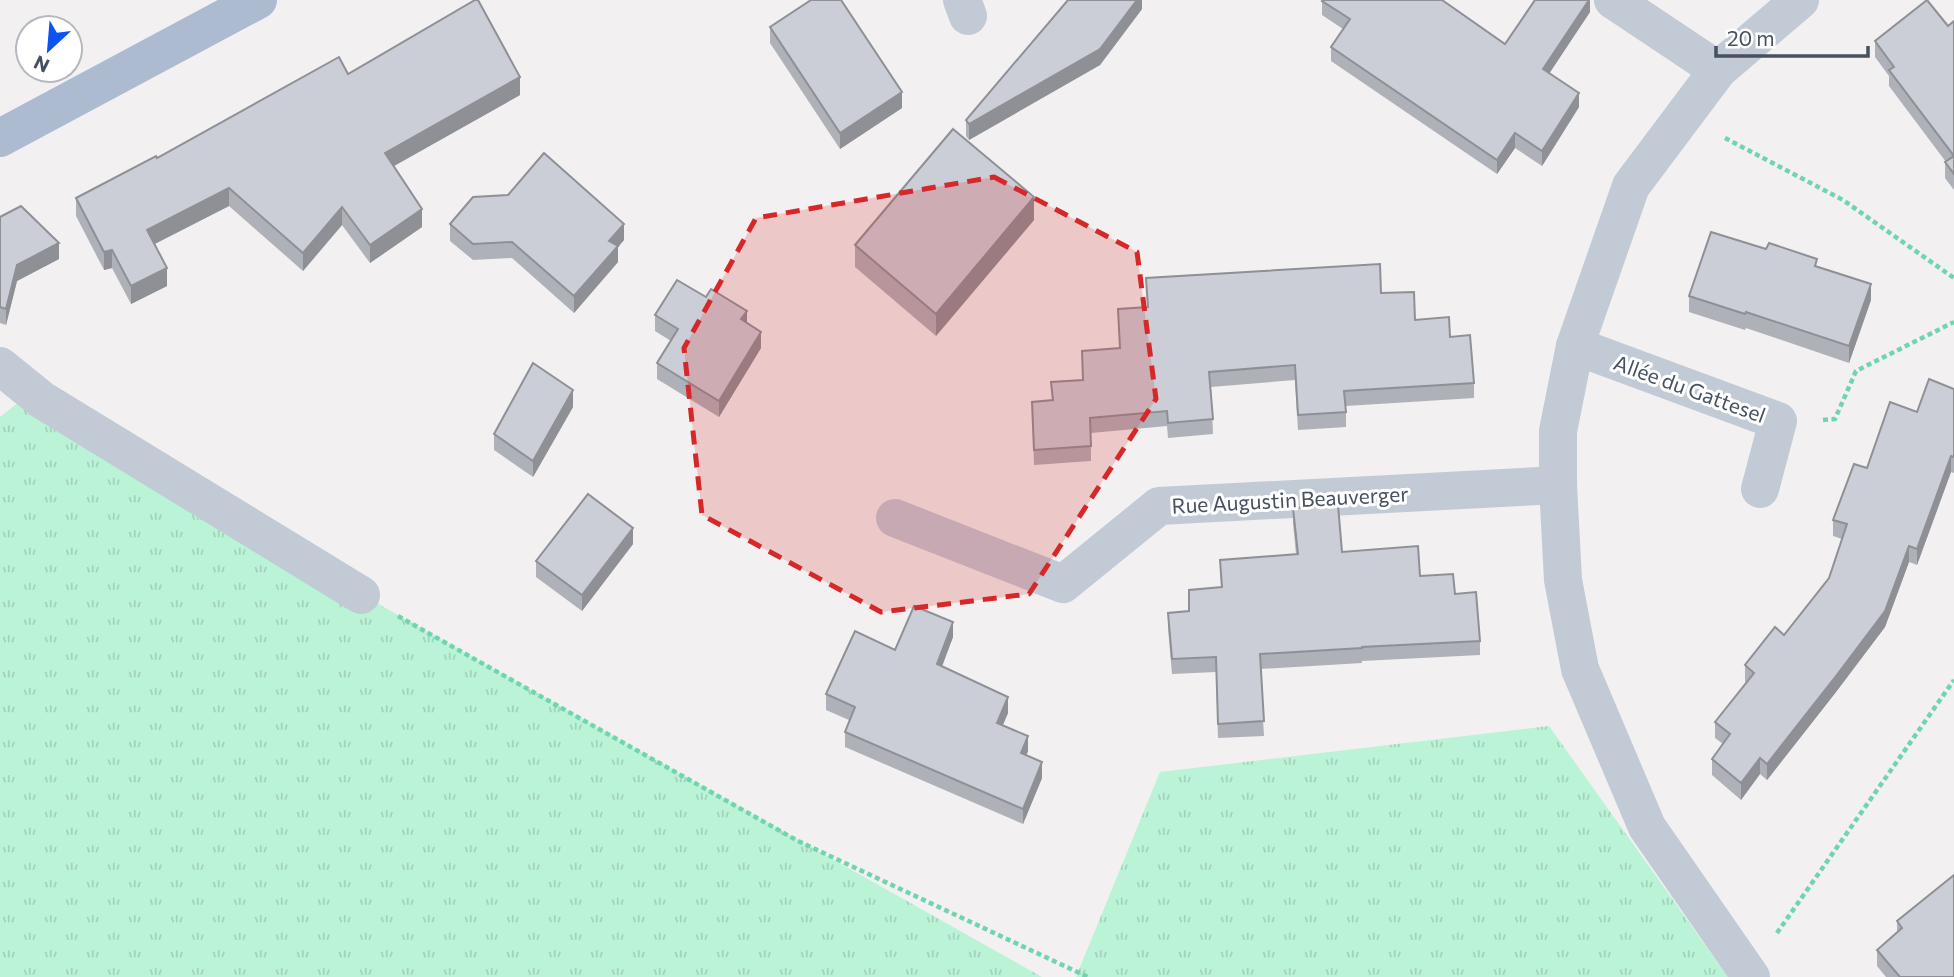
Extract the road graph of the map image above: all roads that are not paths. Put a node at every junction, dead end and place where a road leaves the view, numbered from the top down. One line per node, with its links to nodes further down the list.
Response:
1 (258, 0): 5 (main road)
2 (1613, 0): 4 (street)
3 (1800, 0): 4 (street)
4 (1718, 70): 6 (street)
5 (0, 138)
6 (1576, 345): 8 (street); 9 (street, Allée du Gattesel)
7 (0, 366): 11 (street)
8 (1558, 485): 10 (street, Rue Augustin Beauverger); 12 (street)
9 (1760, 489)
10 (895, 518)
11 (361, 595)
12 (1750, 976)

